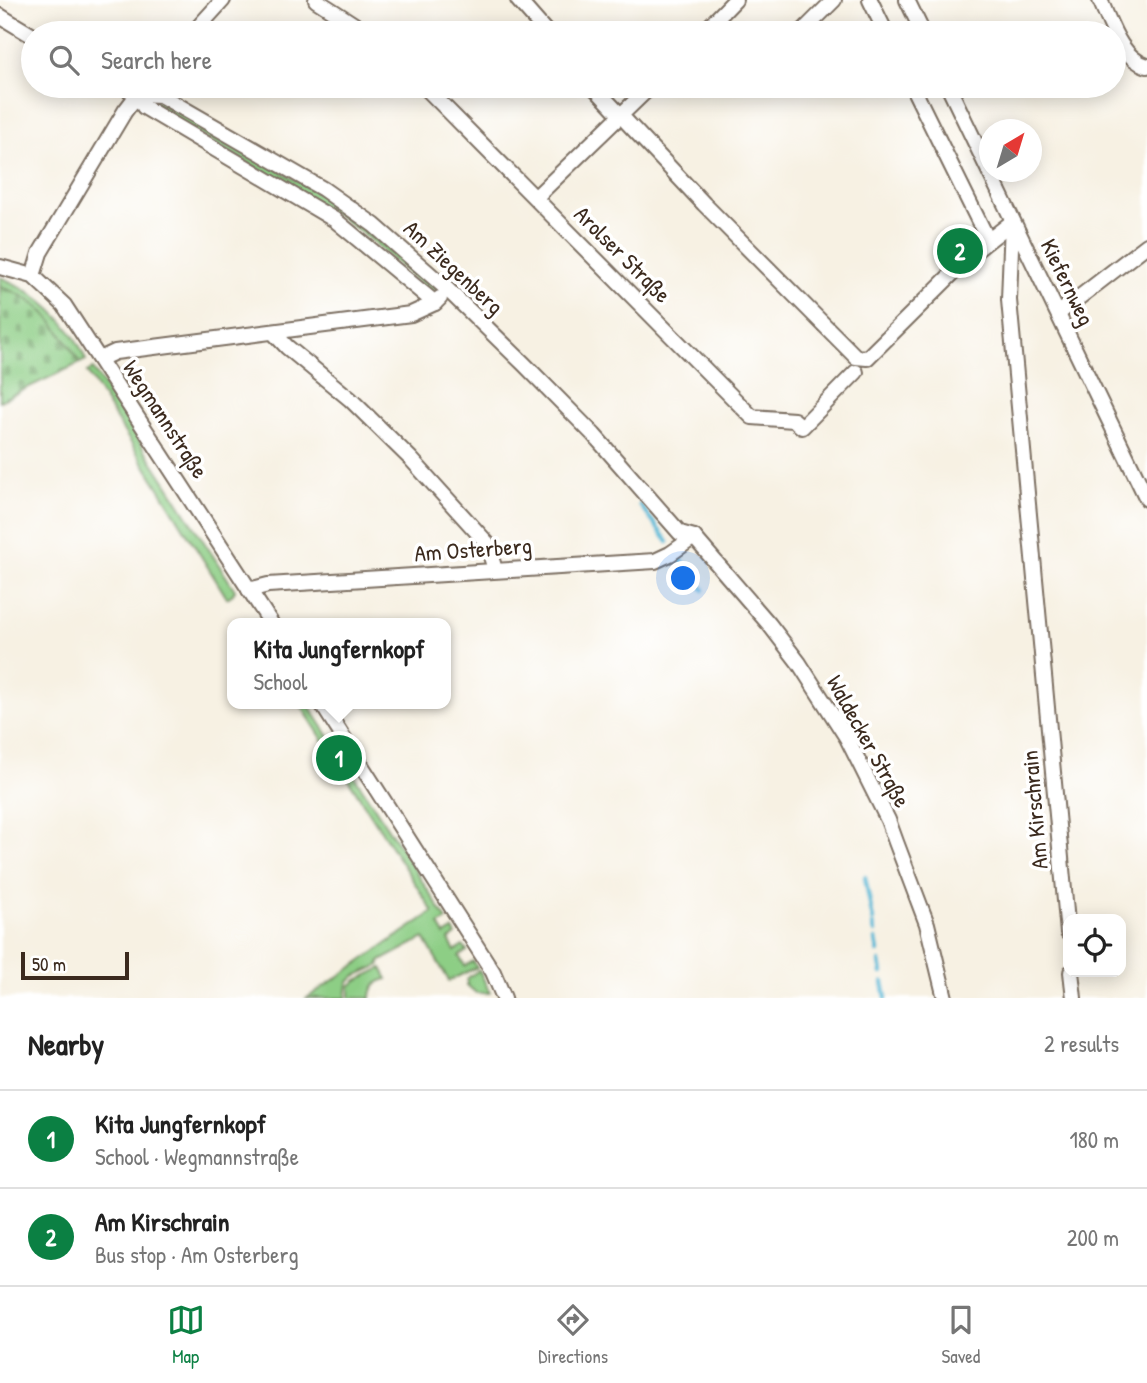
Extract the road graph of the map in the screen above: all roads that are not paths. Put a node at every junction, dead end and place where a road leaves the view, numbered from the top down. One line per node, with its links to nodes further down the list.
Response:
1 (223, 0): 10 (street)
2 (316, 0): 11 (street)
3 (518, 0): 12 (street)
4 (736, 0): 13 (street)
5 (834, 0): 14 (street)
6 (870, 0): 15 (street)
7 (907, 0): 16 (street)
8 (1100, 0): 17 (street)
9 (0, 16): 18 (street)
10 (204, 21)
11 (348, 21)
12 (536, 21)
13 (715, 21)
14 (813, 21)
15 (880, 21)
16 (917, 21)
17 (1110, 21)
18 (21, 29)
19 (1126, 50): 20 (street)
20 (1147, 66)
21 (135, 98): 35 (street)
22 (142, 98): 37 (street, Am Ziegenberg)
23 (165, 98): 36 (street, Am Ziegenberg)
24 (436, 98): 30 (street, Arolser Straße)
25 (603, 98): 29 (street)
26 (639, 98): 29 (street)
27 (918, 98): 32 (street)
28 (954, 98): 31 (street, Kiefernweg)
29 (620, 117): 30 (street); 32 (street)
30 (536, 197): 41 (street, Arolser Straße)
31 (1013, 222): 32 (street); 38 (street, Kiefernweg); 48 (street, Am Kirschrain)
32 (988, 240)
33 (1147, 245): 38 (street)
34 (0, 267): 35 (street, Wegmannstraße)
35 (33, 276): 40 (street, Wegmannstraße)
36 (448, 290): 37 (street); 43 (street, Am Ziegenberg)
37 (435, 303): 39 (street)
38 (1059, 313): 42 (street, Kiefernweg)
39 (273, 332): 40 (street); 44 (street)
40 (100, 359): 45 (street, Wegmannstraße)
41 (856, 372)
42 (1147, 499)
43 (694, 537): 44 (street, Am Osterberg); 51 (street, Waldecker Straße)
44 (495, 570): 45 (street, Am Osterberg)
45 (250, 590): 46 (street, Wegmannstraße)
46 (268, 618)
47 (325, 709): 50 (street)
48 (1066, 914)
49 (1072, 977): 52 (street)
50 (504, 998)
51 (945, 998)
52 (1074, 998)

